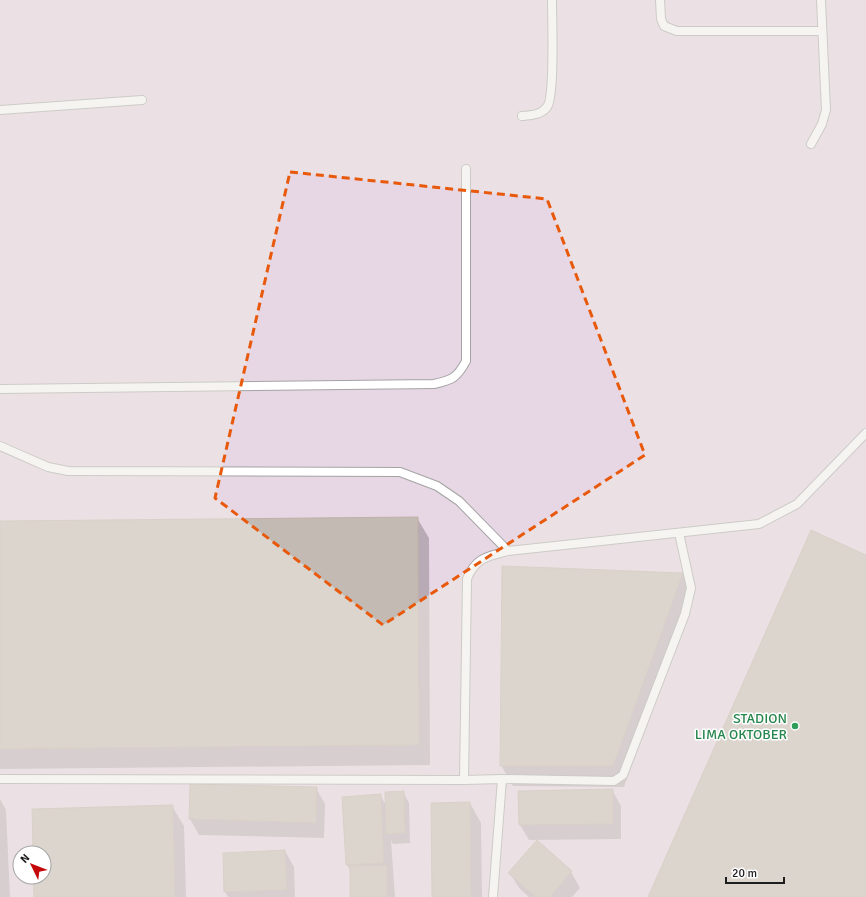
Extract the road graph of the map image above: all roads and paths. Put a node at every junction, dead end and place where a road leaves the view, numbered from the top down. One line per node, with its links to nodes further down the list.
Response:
1 (552, 0): 7 (lane)
2 (660, 0): 4 (lane)
3 (821, 0): 4 (lane)
4 (822, 31): 8 (lane)
5 (142, 100): 6 (lane)
6 (0, 110)
7 (522, 116)
8 (811, 144)
9 (466, 169): 10 (lane)
10 (0, 390)
11 (866, 433): 13 (lane)
12 (0, 446): 14 (lane)
13 (679, 533): 14 (lane); 16 (lane)
14 (508, 551): 17 (lane)
15 (0, 779): 17 (lane)
16 (502, 779): 17 (lane); 18 (lane)
17 (464, 780)
18 (493, 897)

